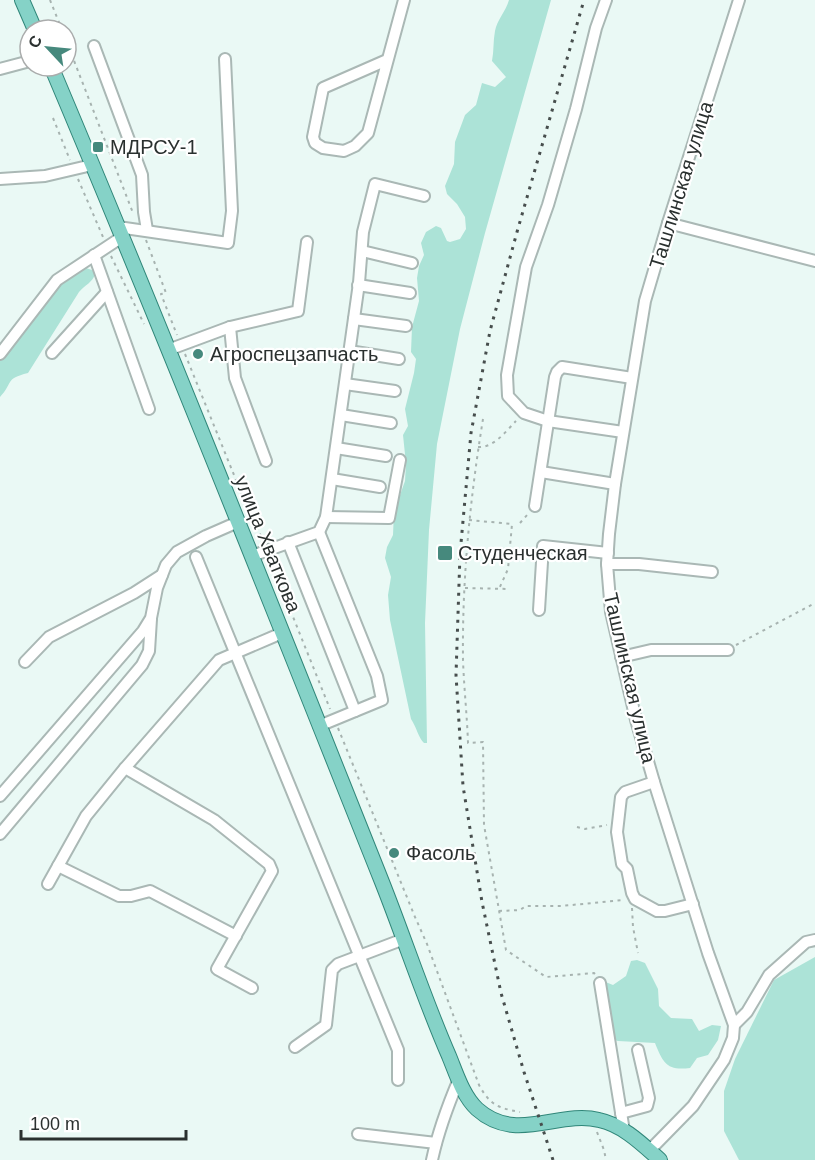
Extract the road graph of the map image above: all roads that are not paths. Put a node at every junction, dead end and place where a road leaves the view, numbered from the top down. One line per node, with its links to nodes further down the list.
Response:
1 (22, 0): 5 (main road)
2 (404, 0): 8 (street)
3 (606, 0): 39 (street)
4 (739, 0): 15 (street, Ташлинская улица)
5 (30, 18)
6 (94, 46): 16 (street)
7 (225, 59): 16 (street)
8 (387, 60): 8 (street)
9 (18, 64): 10 (street)
10 (0, 69)
11 (56, 78): 12 (main road, улица Хваткова)
12 (92, 165): 13 (street); 17 (main road, улица Хваткова)
13 (0, 179)
14 (424, 196): 19 (street)
15 (668, 223): 21 (street); 34 (street, Ташлинская улица)
16 (144, 230): 17 (street)
17 (120, 232): 20 (street); 29 (main road, улица Хваткова)
18 (307, 242): 28 (street)
19 (362, 251): 22 (street); 23 (street)
20 (94, 255): 24 (street); 32 (street)
21 (815, 261)
22 (412, 262)
23 (358, 285): 25 (street); 26 (street)
24 (107, 292): 31 (street); 37 (street)
25 (410, 293)
26 (354, 319): 27 (street); 30 (street)
27 (406, 326)
28 (230, 327): 29 (street); 45 (street)
29 (168, 350): 52 (main road, улица Хваткова)
30 (349, 351): 33 (street); 35 (street)
31 (52, 353)
32 (0, 354)
33 (399, 359)
34 (632, 378): 39 (street); 41 (street, Ташлинская улица)
35 (345, 384): 36 (street); 38 (street)
36 (395, 392)
37 (149, 409)
38 (340, 415): 40 (street); 42 (street)
39 (548, 421): 41 (street); 46 (street)
40 (391, 423)
41 (623, 432): 48 (street, Ташлинская улица)
42 (336, 448): 43 (street); 47 (street)
43 (386, 456)
44 (400, 460): 51 (street)
45 (266, 461)
46 (541, 472): 48 (street); 50 (street)
47 (332, 479): 49 (street); 51 (street)
48 (615, 484): 57 (street, Ташлинская улица)
49 (380, 487)
50 (536, 506)
51 (326, 517): 53 (street)
52 (238, 522): 55 (main road, улица Хваткова); 59 (street)
53 (319, 532): 54 (street); 67 (street)
54 (288, 542): 55 (street); 67 (street)
55 (252, 556): 62 (main road, улица Хваткова)
56 (196, 557): 64 (street)
57 (608, 559): 58 (street); 60 (street); 65 (street, Ташлинская улица)
58 (712, 572)
59 (162, 575): 61 (street); 66 (street)
60 (539, 610)
61 (151, 618): 71 (street); 72 (street)
62 (282, 633): 64 (street); 68 (main road, улица Хваткова)
63 (728, 650): 65 (street)
64 (235, 652): 69 (street); 79 (street)
65 (621, 657): 70 (street, Ташлинская улица)
66 (25, 662)
67 (355, 711): 68 (street)
68 (319, 726): 77 (main road, улица Хваткова)
69 (125, 768): 73 (street); 76 (street)
70 (654, 782): 75 (street, Ташлинская улица); 75 (street)
71 (0, 796)
72 (0, 834)
73 (58, 866): 74 (street); 76 (street)
74 (48, 884)
75 (693, 904): 82 (street, Ташлинская улица)
76 (236, 936): 81 (street)
77 (404, 939): 79 (street); 85 (main road, улица Хваткова)
78 (815, 940): 82 (street)
79 (360, 956): 83 (street); 86 (street)
80 (600, 983): 87 (street)
81 (252, 988)
82 (734, 1025): 91 (street)
83 (295, 1047)
84 (638, 1050): 87 (street)
85 (459, 1079): 88 (main road, улица Хваткова); 90 (street)
86 (398, 1080)
87 (621, 1113): 88 (street)
88 (624, 1131): 91 (main road, улица Хваткова)
89 (358, 1134): 90 (street)
90 (436, 1143): 92 (street)
91 (654, 1155)
92 (432, 1160)

